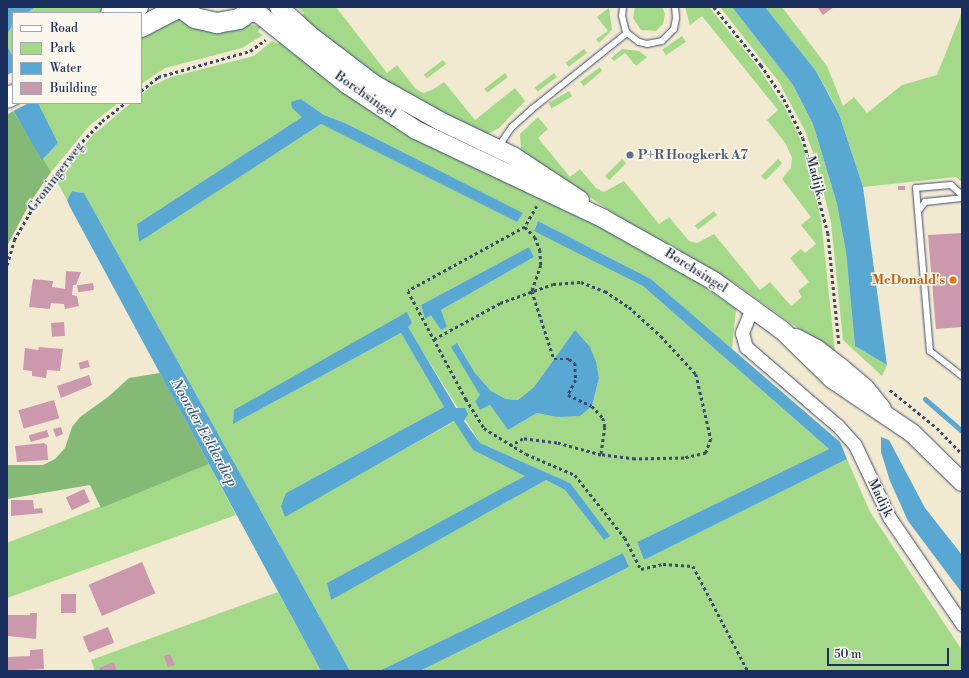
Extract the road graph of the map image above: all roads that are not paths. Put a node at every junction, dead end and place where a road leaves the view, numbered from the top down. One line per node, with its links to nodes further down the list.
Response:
1 (180, 7): 5 (main road); 6 (main road)
2 (279, 7): 8 (main road, Borchsingel)
3 (624, 7): 7 (lane)
4 (674, 7): 7 (lane)
5 (254, 9): 8 (main road, Borchsingel)
6 (142, 26)
7 (627, 33): 8 (lane)
8 (493, 156): 11 (main road, Borchsingel)
9 (962, 197): 10 (lane); 10 (lane)
10 (920, 209): 13 (lane)
11 (752, 308): 12 (main road, Borchsingel); 16 (street, Madijk)
12 (783, 331): 14 (main road, Borchsingel); 14 (main road, Borchsingel)
13 (962, 376)
14 (886, 414): 15 (main road, Borchsingel)
15 (962, 482)
16 (962, 624)

